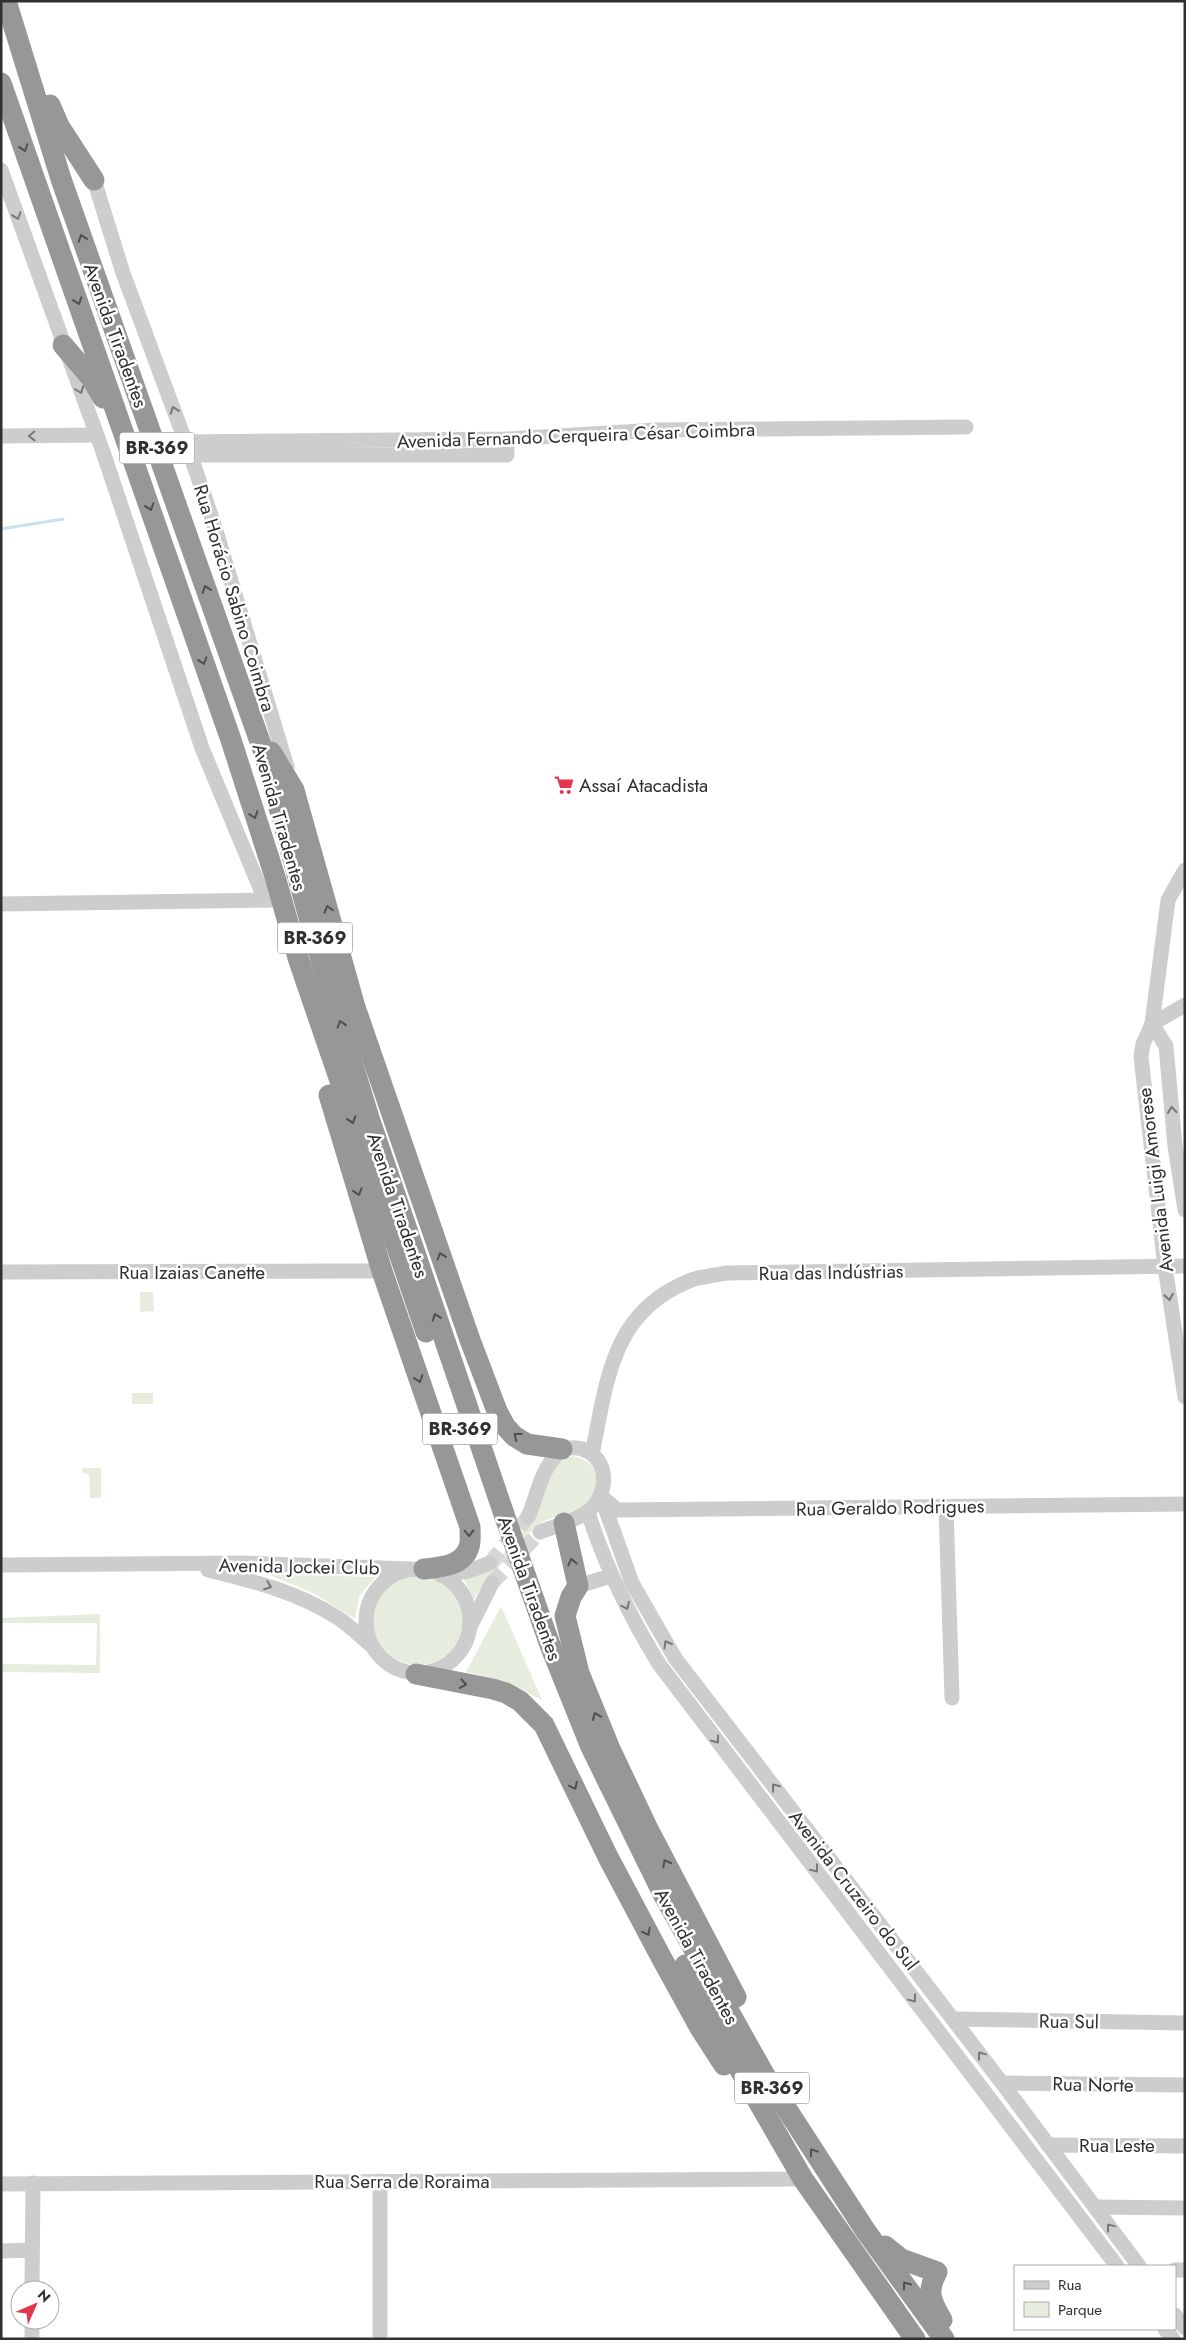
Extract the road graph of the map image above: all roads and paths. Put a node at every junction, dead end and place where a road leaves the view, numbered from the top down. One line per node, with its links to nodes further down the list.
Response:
1 (6, 1): 2 (highway, Avenida Tiradentes / BR-369)
2 (15, 28): 5 (highway, Avenida Tiradentes / BR-369); 6 (highway)
3 (4, 96): 5 (highway); 13 (highway, Avenida Tiradentes / BR-369, one-way to 13)
4 (1, 170): 7 (street, one-way to 7)
5 (61, 179): 14 (highway, Avenida Tiradentes / BR-369, one-way to 5)
6 (94, 180): 12 (street, Rua Horácio Sabino Coimbra, one-way to 6)
7 (63, 345): 9 (street, one-way to 9); 13 (highway)
8 (966, 427): 11 (street, Avenida Fernando Cerqueira César Coimbra)
9 (97, 435): 10 (street, one-way to 10); 17 (street)
10 (1, 436)
11 (507, 439): 12 (street, Avenida Fernando Cerqueira César Coimbra); 12 (street)
12 (188, 448): 15 (street, Rua Horácio Sabino Coimbra)
13 (134, 461): 17 (highway, Avenida Tiradentes / BR-369, one-way to 17)
14 (250, 718): 15 (highway); 23 (highway, Avenida Tiradentes / BR-369, one-way to 14)
15 (294, 790): 21 (highway, one-way to 15)
16 (1185, 870): 22 (street, Avenida Luigi Amorese)
17 (273, 900): 18 (street); 19 (highway, Avenida Tiradentes / BR-369)
18 (1, 904)
19 (298, 958): 28 (highway, one-way to 28); 58 (highway, Avenida Tiradentes / BR-369, one-way to 58)
20 (1185, 1005): 22 (street)
21 (355, 1007): 23 (highway); 31 (highway, one-way to 21)
22 (1152, 1024): 24 (street, Avenida Luigi Amorese, one-way to 22); 27 (street, Avenida Luigi Amorese)
23 (370, 1121): 57 (highway, Avenida Tiradentes / BR-369, one-way to 23)
24 (1180, 1143): 25 (street, Avenida Luigi Amorese)
25 (1185, 1210)
26 (1185, 1266): 27 (street, Rua das Indústrias)
27 (1165, 1267): 30 (street, Avenida Luigi Amorese, one-way to 30); 32 (street, Rua das Indústrias)
28 (382, 1271): 29 (street, Rua Izaias Canette); 43 (highway, one-way to 43)
29 (1, 1272)
30 (1185, 1397)
31 (562, 1449): 32 (street); 37 (street)
32 (592, 1454): 33 (street)
33 (601, 1496): 35 (street, Rua Geraldo Rodrigues); 36 (street); 49 (street, Avenida Cruzeiro do Sul, one-way to 33)
34 (1185, 1504): 35 (street, Rua Geraldo Rodrigues)
35 (946, 1507): 52 (street)
36 (588, 1512): 38 (street); 44 (street, Avenida Cruzeiro do Sul)
37 (528, 1517)
38 (564, 1523): 39 (street); 46 (highway, one-way to 38)
39 (540, 1532)
40 (490, 1562): 43 (street)
41 (1, 1565): 42 (street, Avenida Jockei Club)
42 (187, 1565): 43 (street, Avenida Jockei Club); 48 (street, Avenida Jockei Club, one-way to 48)
43 (426, 1571): 47 (street); 48 (street)
44 (611, 1576): 46 (street); 50 (street, Avenida Cruzeiro do Sul, one-way to 50)
45 (492, 1583): 47 (street)
46 (578, 1586): 57 (highway, one-way to 46)
47 (470, 1626): 51 (street)
48 (372, 1646): 51 (street)
49 (684, 1669): 50 (street); 53 (street, Avenida Cruzeiro do Sul, one-way to 49)
50 (665, 1672): 70 (street, Avenida Cruzeiro do Sul, one-way to 70)
51 (416, 1674): 58 (highway, one-way to 58)
52 (952, 1698)
53 (953, 2019): 54 (street, Rua Sul); 55 (street, Avenida Cruzeiro do Sul, one-way to 53)
54 (1185, 2023)
55 (1002, 2083): 56 (street, Rua Norte); 59 (street, Avenida Cruzeiro do Sul)
56 (1185, 2085)
57 (796, 2126): 67 (highway, Avenida Tiradentes / BR-369, one-way to 57)
58 (781, 2142): 61 (highway, Avenida Tiradentes / BR-369)
59 (1048, 2145): 60 (street, Rua Leste); 65 (street, Avenida Cruzeiro do Sul)
60 (1185, 2146)
61 (803, 2179): 62 (street, Rua Serra de Roraima); 76 (highway, Avenida Tiradentes / BR-369)
62 (380, 2181): 63 (street, Rua Serra de Roraima); 75 (street)
63 (33, 2183): 64 (street, Rua Serra de Roraima); 68 (street)
64 (1, 2184)
65 (1095, 2207): 66 (street); 71 (street, Avenida Cruzeiro do Sul, one-way to 65)
66 (1185, 2208)
67 (865, 2230): 77 (highway, Avenida Tiradentes / BR-369, one-way to 67); 78 (highway)
68 (32, 2250): 69 (street); 72 (street)
69 (1, 2251)
70 (1116, 2265)
71 (1138, 2265)
72 (32, 2280)
73 (1176, 2316): 74 (street)
74 (1185, 2328)
75 (380, 2339)
76 (915, 2339)
77 (944, 2339)
78 (951, 2339)

